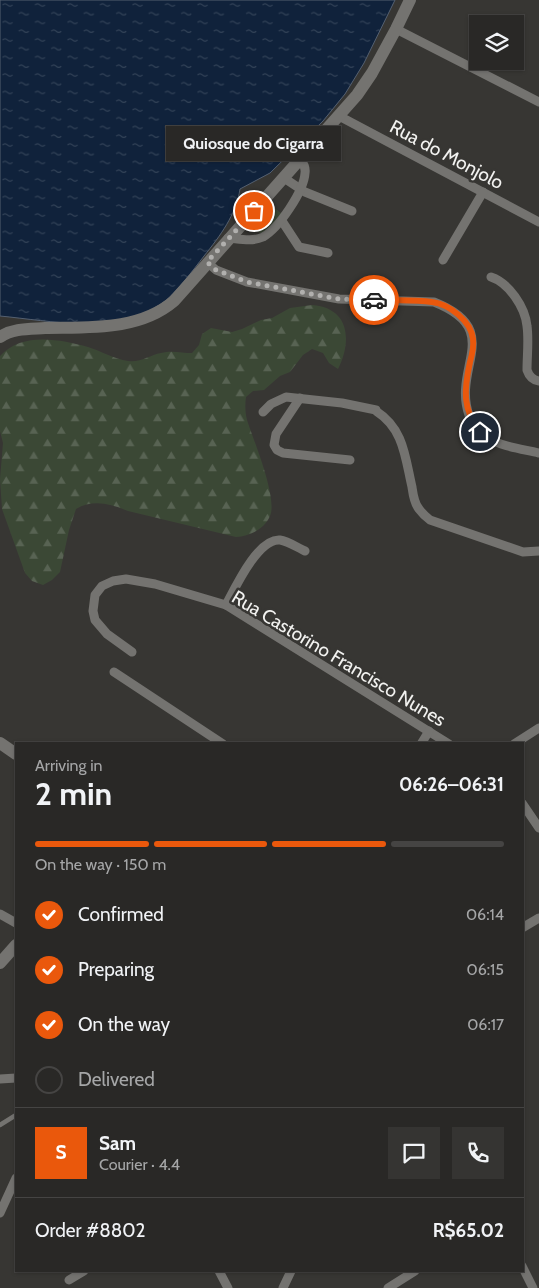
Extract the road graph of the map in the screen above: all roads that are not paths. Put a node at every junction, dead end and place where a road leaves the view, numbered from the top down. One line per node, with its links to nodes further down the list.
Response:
1 (410, 0): 2 (main road)
2 (396, 29): 3 (street); 4 (main road)
3 (539, 102)
4 (339, 116): 5 (main road); 8 (street, Rua do Monjolo)
5 (300, 158): 6 (main road); 7 (street)
6 (284, 178): 7 (street); 12 (main road)
7 (300, 189): 9 (street); 10 (street)
8 (483, 192): 11 (street, Rua do Monjolo); 14 (street)
9 (352, 211)
10 (282, 221): 12 (street); 13 (street)
11 (539, 222)
12 (228, 238): 15 (main road)
13 (328, 253)
14 (443, 260)
15 (207, 262): 17 (main road); 21 (street)
16 (491, 277): 18 (street)
17 (0, 337)
18 (539, 381)
19 (300, 398): 20 (street); 22 (street); 24 (street)
20 (263, 412)
21 (539, 453)
22 (350, 460)
23 (305, 551): 25 (street)
24 (539, 551)
25 (226, 605): 26 (street, Rua Castorino Francisco Nunes); 29 (street, Rua Castorino Francisco Nunes)
26 (132, 652)
27 (114, 672): 30 (street)
28 (539, 728): 33 (street)
29 (429, 731): 31 (street); 32 (street, Rua Castorino Francisco Nunes)
30 (220, 742)
31 (422, 742)
32 (446, 742)
33 (517, 742)
34 (0, 743): 35 (main road)
35 (15, 753)
36 (524, 806): 37 (street)
37 (539, 828)
38 (0, 914): 40 (street)
39 (539, 918): 41 (street)
40 (15, 922)
41 (524, 927)
42 (15, 946): 43 (main road)
43 (0, 963)
44 (15, 1078): 45 (street)
45 (0, 1079)
46 (15, 1116): 47 (lane)
47 (0, 1125)
48 (15, 1180): 49 (street)
49 (0, 1213)
50 (524, 1270): 59 (street)
51 (82, 1272): 55 (street)
52 (220, 1272): 56 (street)
53 (291, 1272): 57 (street)
54 (413, 1272): 58 (street)
55 (68, 1280)
56 (228, 1288)
57 (283, 1288)
58 (388, 1288)
59 (533, 1288)

